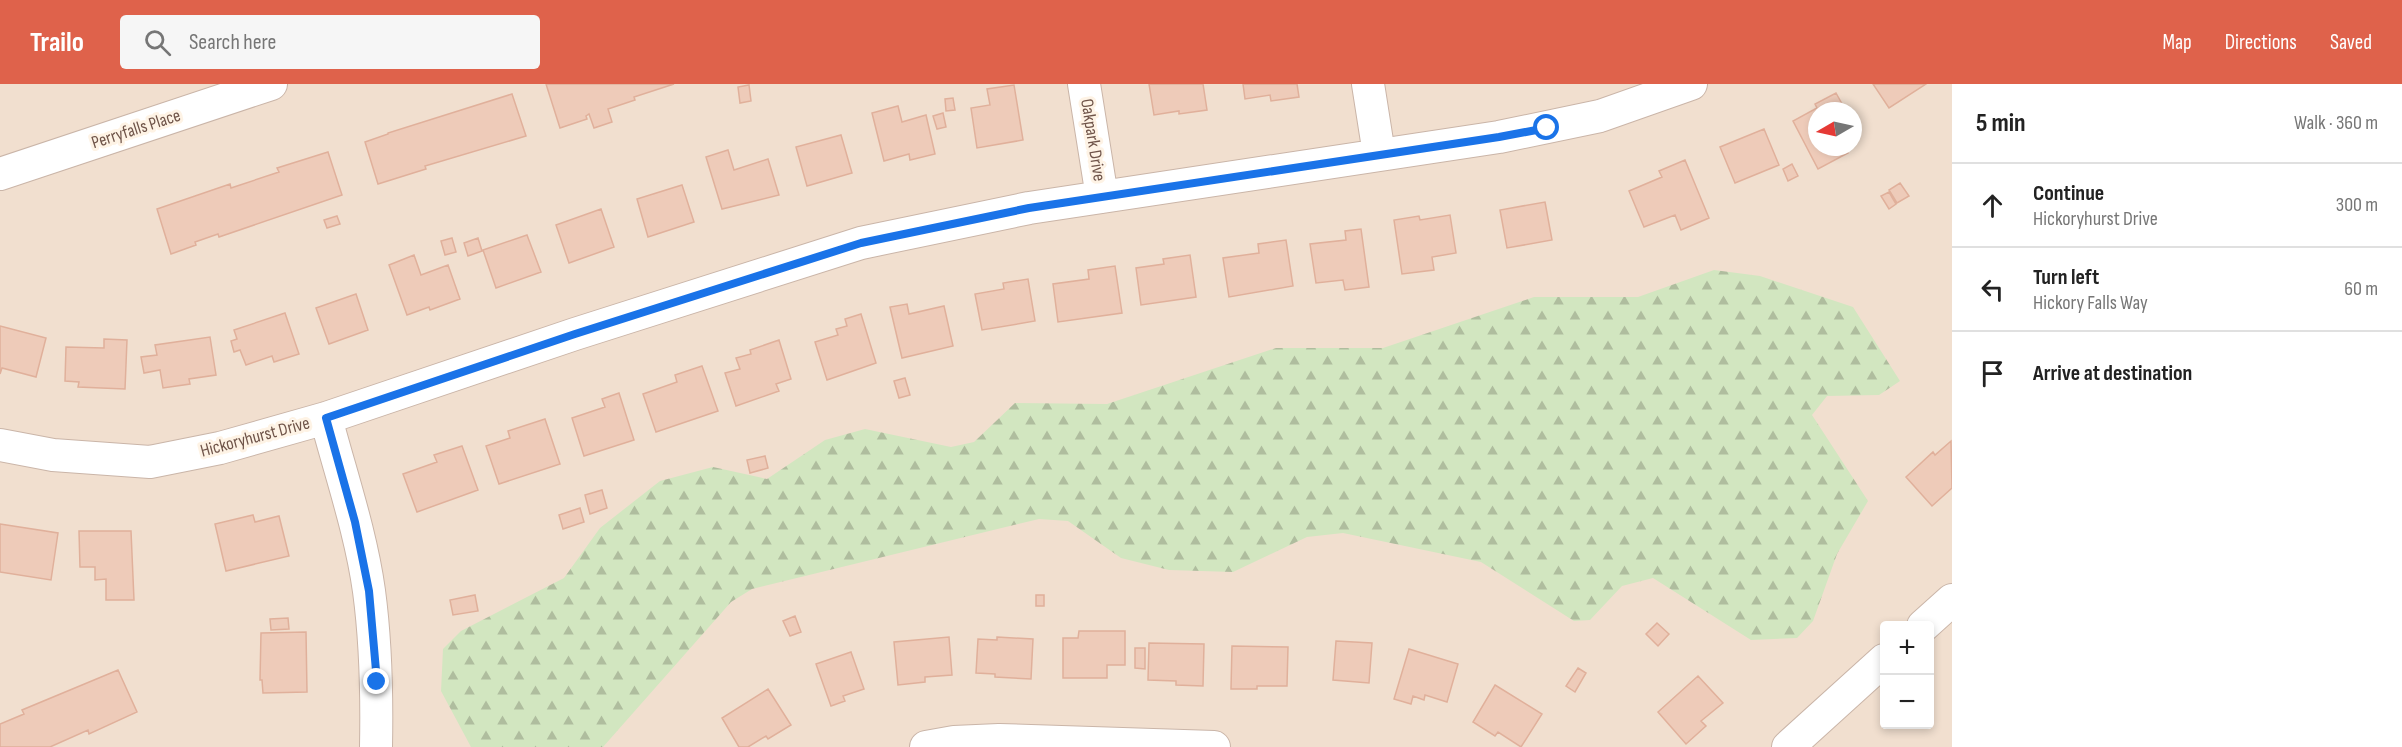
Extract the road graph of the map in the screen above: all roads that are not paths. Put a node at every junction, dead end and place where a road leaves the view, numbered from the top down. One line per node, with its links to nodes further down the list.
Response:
1 (271, 84): 6 (street, Perryfalls Place)
2 (1084, 84): 7 (street, Oakpark Drive)
3 (1368, 84): 5 (street)
4 (1691, 84): 5 (street, Hickoryhurst Drive)
5 (1379, 154): 7 (street, Hickoryhurst Drive)
6 (0, 174)
7 (1102, 197): 8 (street, Hickoryhurst Drive)
8 (326, 418): 9 (street, Hickoryhurst Drive); 14 (street)
9 (0, 445)
10 (1952, 600): 11 (street)
11 (1929, 621)
12 (1880, 664): 17 (street)
13 (1149, 746): 15 (street); 16 (street)
14 (376, 747)
15 (926, 747)
16 (1214, 747)
17 (1788, 747)

